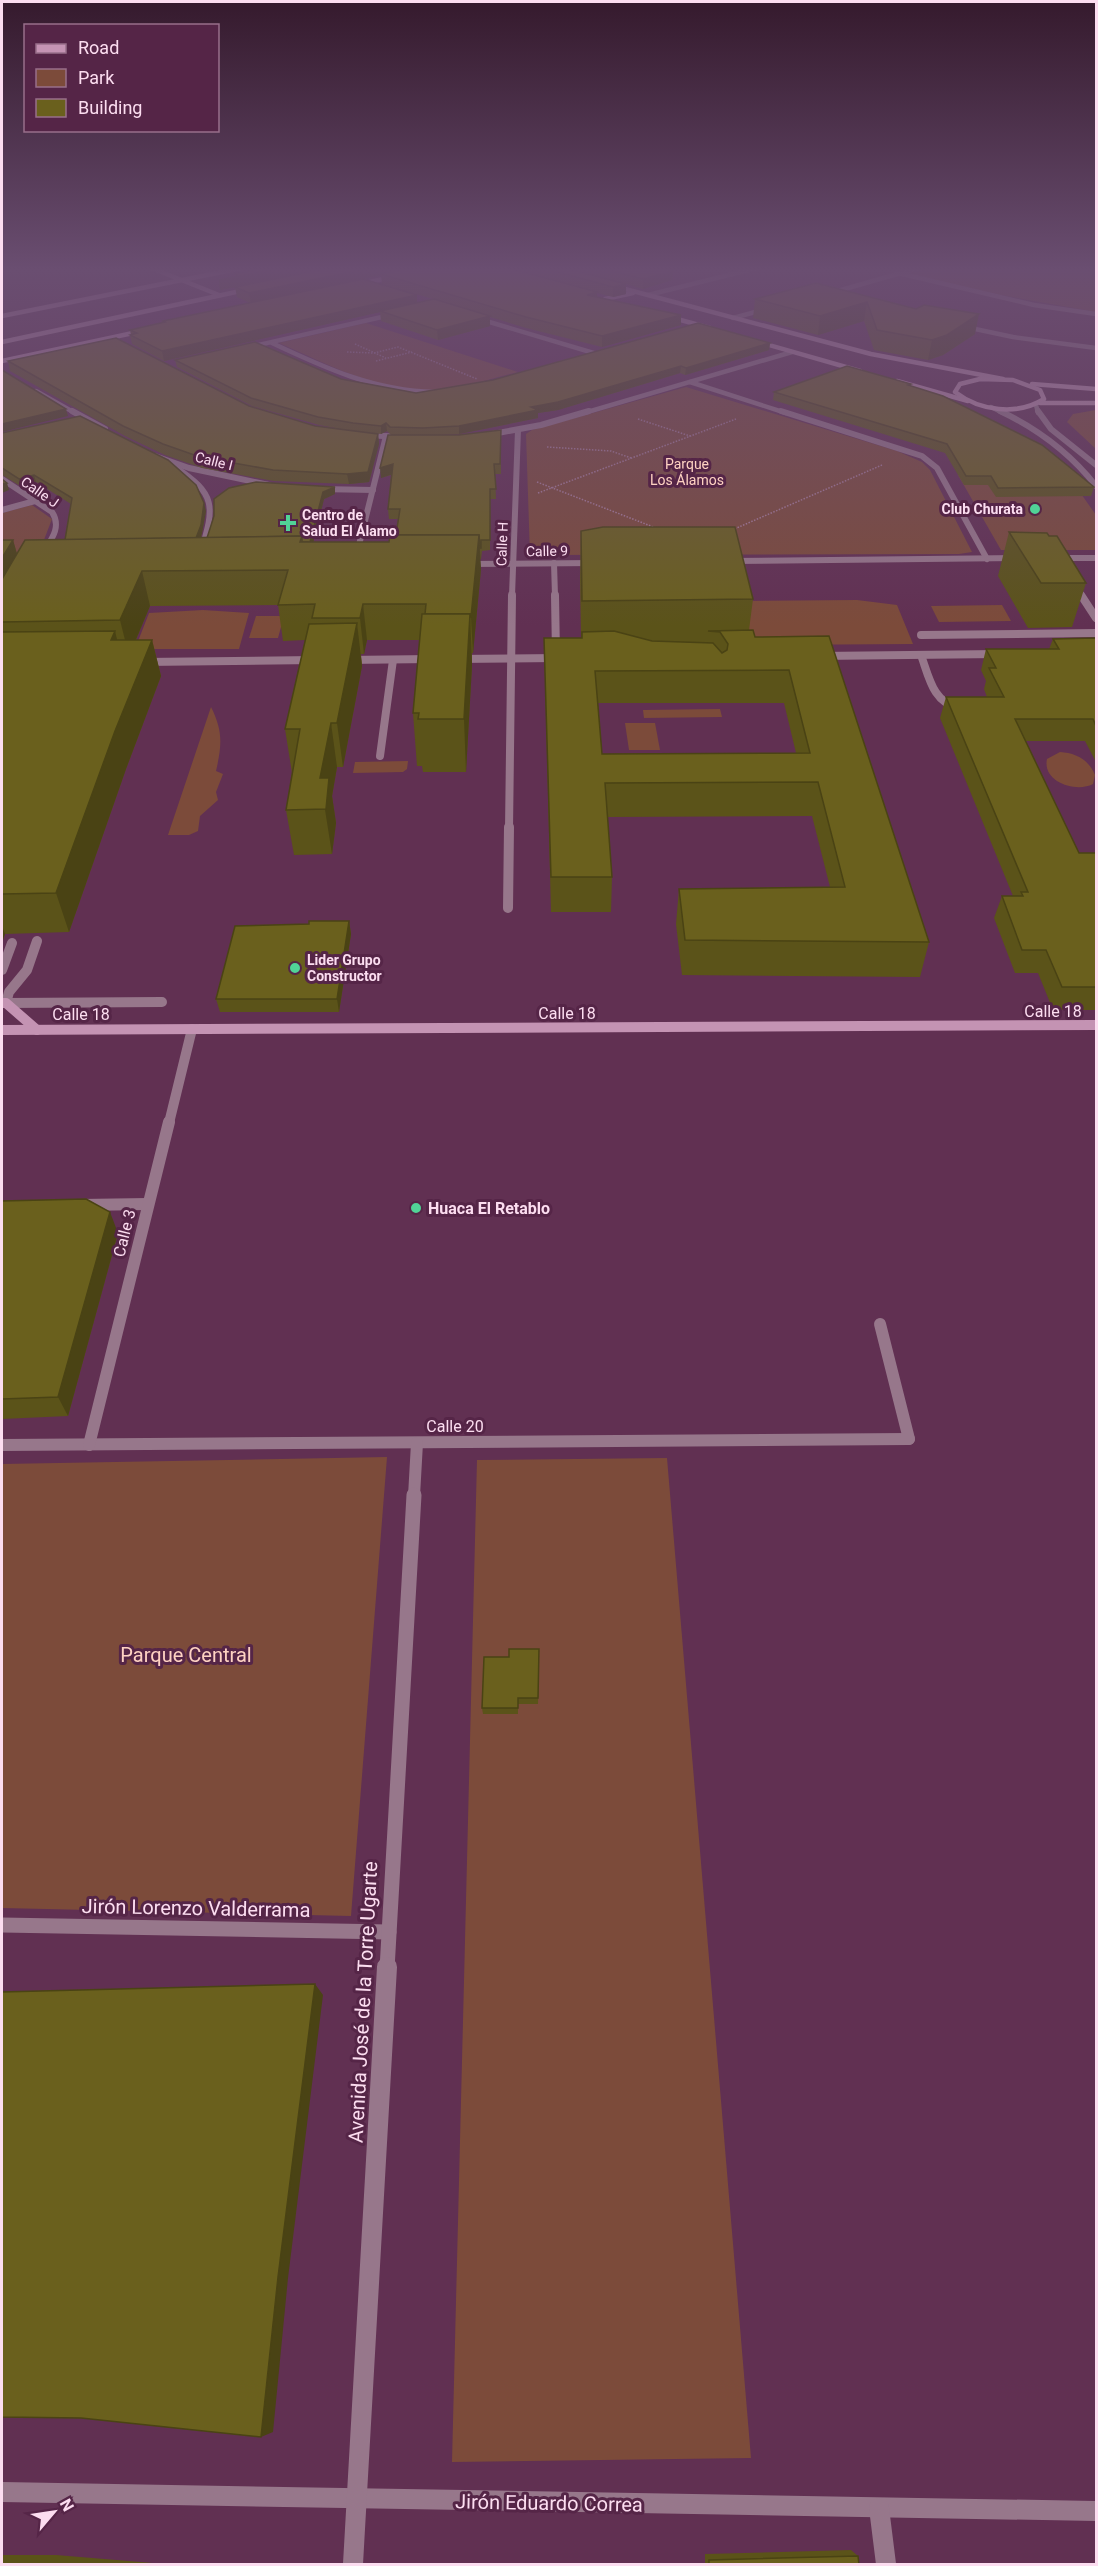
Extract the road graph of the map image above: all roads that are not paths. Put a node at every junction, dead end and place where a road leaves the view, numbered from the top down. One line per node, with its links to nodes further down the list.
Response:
1 (381, 387): 10 (street)
2 (673, 387): 17 (street)
3 (705, 387): 43 (street)
4 (917, 387): 11 (street)
5 (958, 387): 11 (street)
6 (1031, 387): 12 (street)
7 (1069, 387): 9 (street)
8 (32, 389): 15 (street)
9 (1096, 389)
10 (443, 392)
11 (968, 401): 14 (street)
12 (1038, 404): 13 (street); 14 (street); 25 (street)
13 (1096, 404)
14 (991, 407): 29 (street)
15 (83, 418): 16 (street); 18 (street)
16 (73, 420)
17 (518, 430): 20 (street); 46 (street, Calle H)
18 (114, 434)
19 (358, 434): 21 (street)
20 (475, 435)
21 (386, 436): 22 (street); 32 (street)
22 (407, 437)
23 (144, 451): 24 (street, Calle I)
24 (154, 456): 27 (street, Calle I); 35 (street)
25 (1096, 465)
26 (2, 480): 34 (street, Calle J)
27 (270, 485): 28 (street, Calle I); 30 (street)
28 (280, 486)
29 (1096, 486)
30 (238, 488)
31 (310, 488): 32 (street)
32 (373, 490): 49 (street)
33 (219, 495): 35 (street)
34 (35, 501): 36 (street); 42 (street, Calle J)
35 (212, 502): 37 (street)
36 (2, 510)
37 (200, 555)
38 (1022, 558): 43 (street)
39 (1045, 558): 40 (street)
40 (1057, 558): 41 (street); 50 (street)
41 (1096, 558)
42 (39, 559)
43 (987, 559): 44 (street)
44 (718, 561)
45 (601, 562): 47 (street, Calle 9)
46 (513, 563): 47 (street, Calle 9); 48 (street, Calle 9); 62 (street, Calle H)
47 (554, 563): 58 (street)
48 (460, 564)
49 (355, 565)
50 (1063, 568)
51 (1070, 577): 52 (street)
52 (1096, 618)
53 (1096, 633): 54 (street)
54 (921, 634)
55 (1003, 654): 56 (street)
56 (921, 655): 57 (street); 67 (street)
57 (810, 656)
58 (556, 658): 59 (street); 62 (street)
59 (568, 658)
60 (440, 659): 65 (street)
61 (451, 659): 62 (street)
62 (510, 659): 69 (street, Calle H)
63 (323, 660): 66 (street)
64 (334, 660): 65 (street)
65 (393, 660): 68 (street)
66 (137, 662)
67 (965, 708)
68 (380, 756)
69 (508, 908)
70 (37, 941): 73 (street)
71 (12, 943): 72 (street)
72 (2, 971): 73 (street)
73 (9, 992): 75 (street)
74 (162, 1002): 75 (street)
75 (4, 1003): 78 (street, Calle 18)
76 (1096, 1025): 79 (street, Calle 18)
77 (2, 1029): 78 (street, Calle 18)
78 (37, 1029): 79 (street, Calle 18)
79 (192, 1029): 80 (street, Calle 3)
80 (148, 1204): 81 (street); 84 (street, Calle 3)
81 (69, 1205)
82 (880, 1324): 83 (street, Calle 20)
83 (417, 1443): 84 (street, Calle 20); 87 (street, Avenida José de la Torre Ugarte)
84 (89, 1445): 85 (street, Calle 20)
85 (2, 1446)
86 (2, 1925): 87 (street, Jirón Lorenzo Valderrama)
87 (389, 1932): 89 (street, Avenida José de la Torre Ugarte)
88 (2, 2492): 89 (street, Jirón Eduardo Correa)
89 (357, 2500): 90 (street, Jirón Eduardo Correa); 92 (street, Avenida José de la Torre Ugarte)
90 (879, 2508): 91 (street, Jirón Eduardo Correa); 93 (street)
91 (1096, 2511)
92 (353, 2565)
93 (886, 2565)

